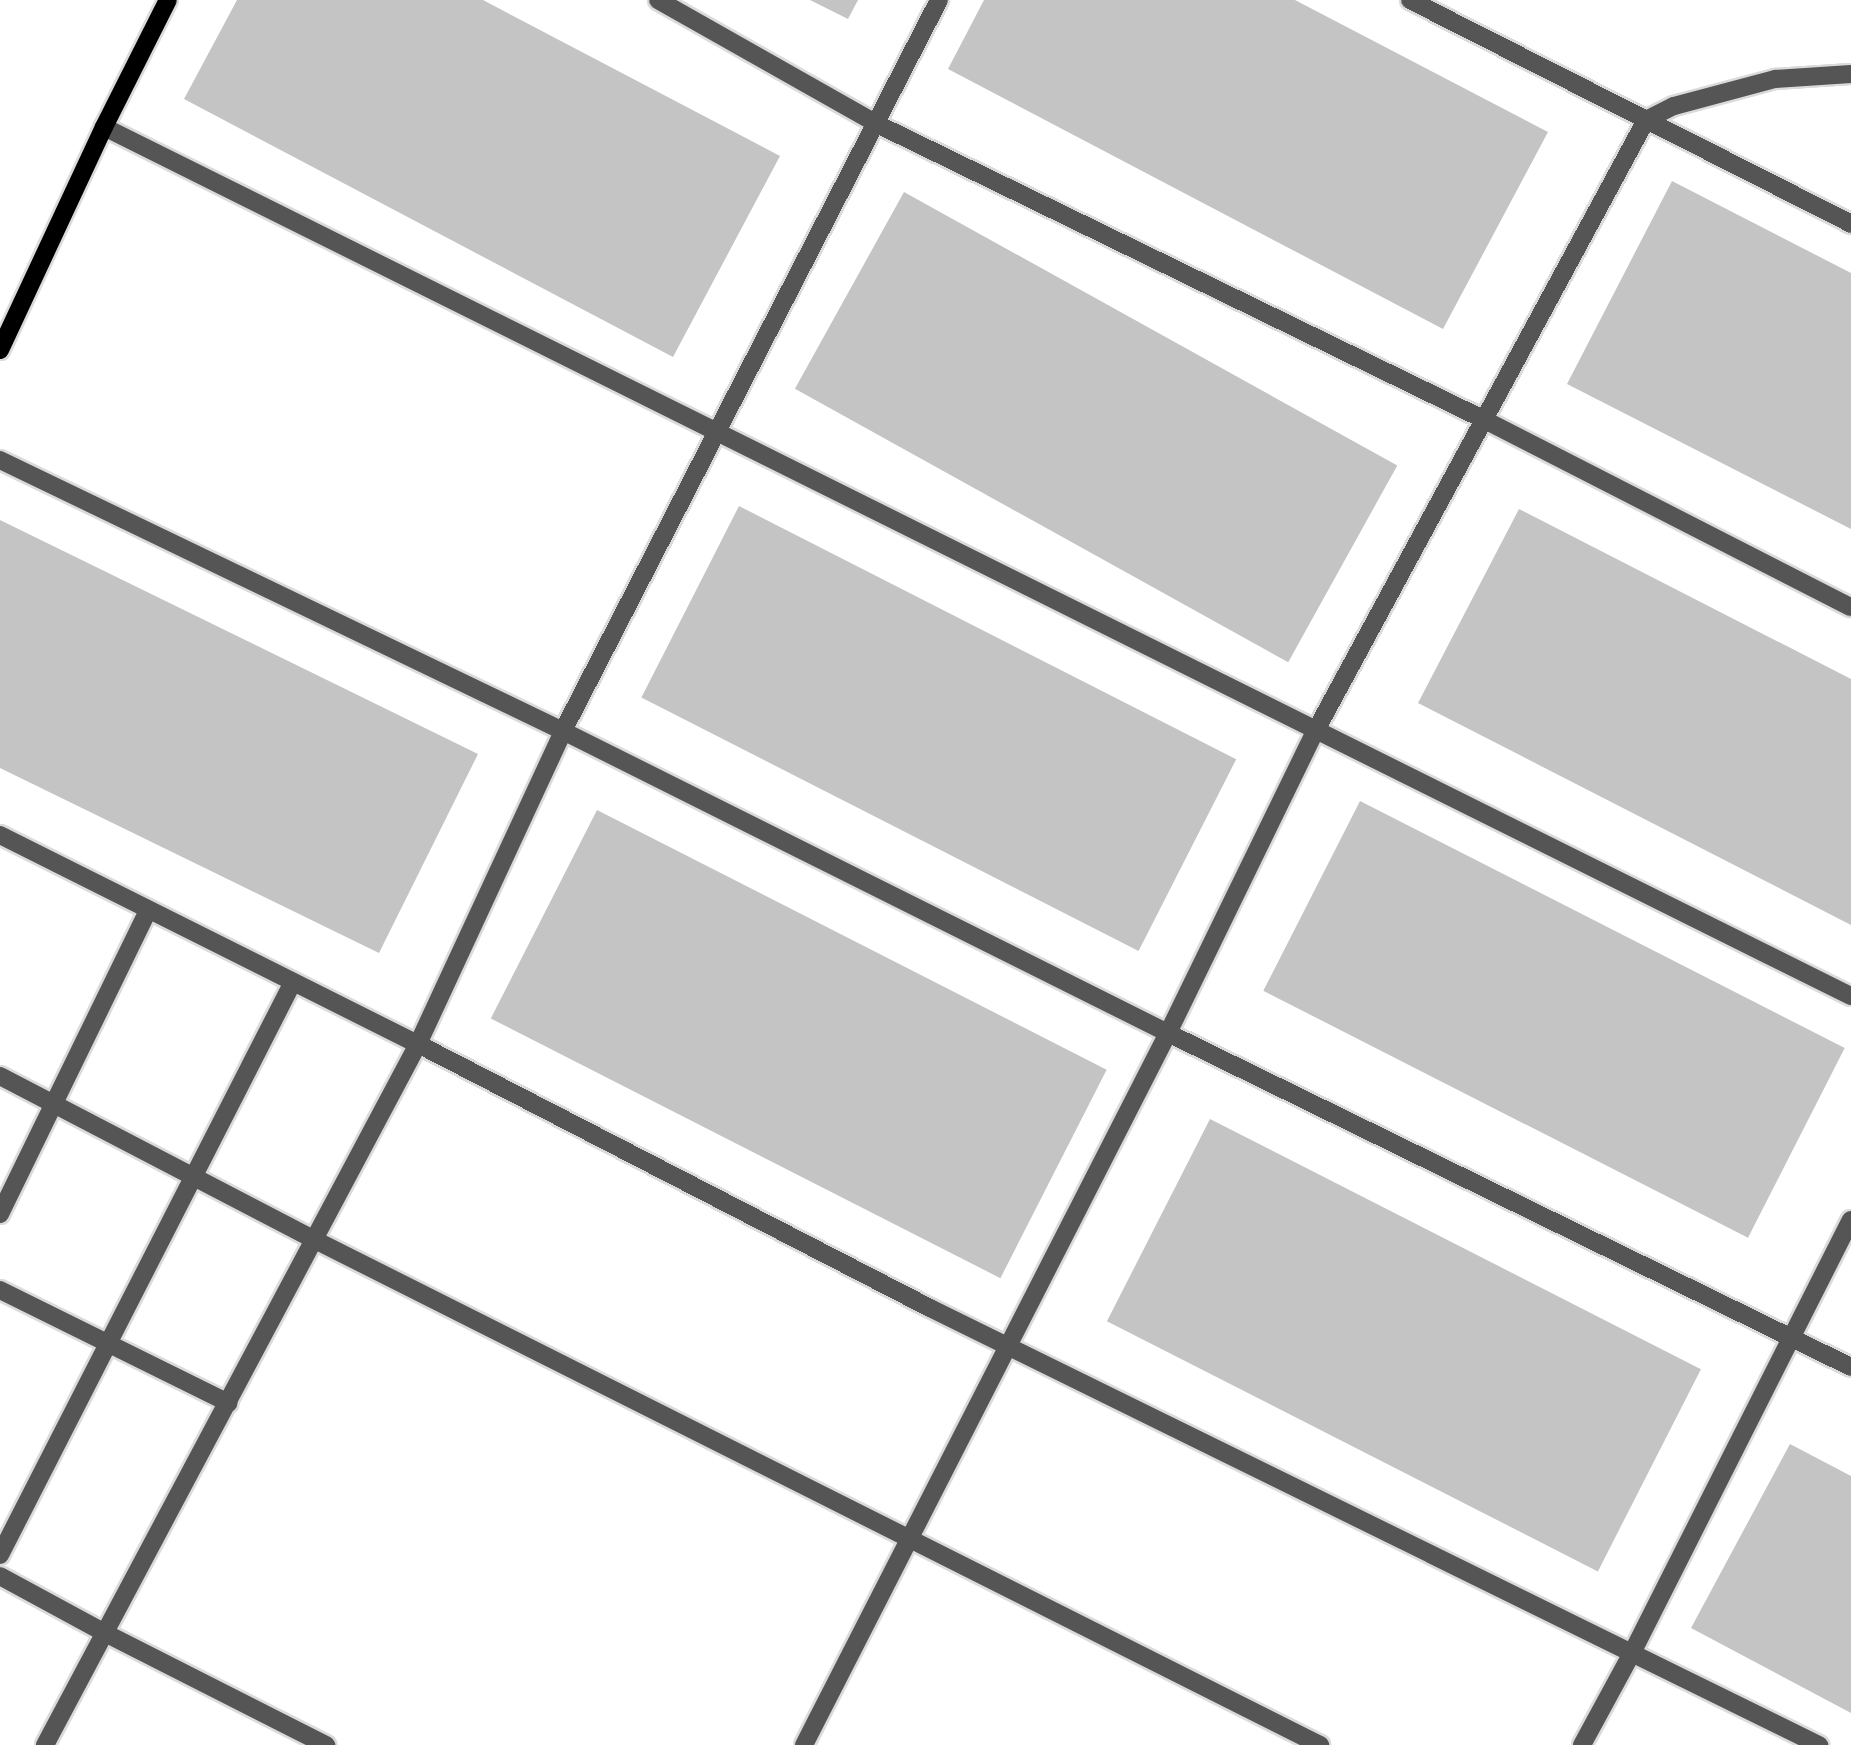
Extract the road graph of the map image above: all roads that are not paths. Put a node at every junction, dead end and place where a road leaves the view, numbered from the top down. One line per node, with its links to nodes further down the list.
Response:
1 (168, 0): 8 (main road)
2 (658, 0): 7 (street)
3 (939, 0): 7 (street)
4 (1410, 0): 6 (street)
5 (1851, 74): 6 (street)
6 (1646, 120): 9 (street); 11 (street)
7 (877, 124): 11 (street); 12 (street)
8 (104, 127): 10 (main road); 12 (street)
9 (1851, 224)
10 (0, 350)
11 (1483, 419): 14 (street); 16 (street)
12 (719, 433): 15 (street); 16 (street)
13 (0, 460): 15 (street)
14 (1851, 607)
15 (563, 731): 21 (street); 22 (street)
16 (1315, 732): 20 (street); 21 (street)
17 (0, 835): 18 (street)
18 (148, 911): 19 (street); 24 (street)
19 (292, 984): 22 (street); 25 (street)
20 (1851, 996)
21 (1168, 1033): 30 (street); 32 (street)
22 (418, 1044): 28 (street); 32 (street)
23 (0, 1076): 24 (street)
24 (53, 1103): 25 (street); 26 (street)
25 (194, 1175): 28 (street); 31 (street)
26 (0, 1214)
27 (1851, 1220): 30 (street)
28 (315, 1240): 34 (street); 35 (street)
29 (0, 1290): 31 (street)
30 (1793, 1337): 33 (street); 39 (street)
31 (108, 1342): 34 (street); 36 (street)
32 (1010, 1345): 35 (street); 39 (street)
33 (1851, 1367)
34 (229, 1403): 38 (street)
35 (912, 1538): 42 (street); 43 (street)
36 (0, 1555)
37 (0, 1576): 38 (street)
38 (107, 1634): 40 (street); 41 (street)
39 (1632, 1653): 44 (street); 45 (street)
40 (45, 1745)
41 (326, 1745)
42 (804, 1745)
43 (1320, 1745)
44 (1582, 1745)
45 (1819, 1745)

